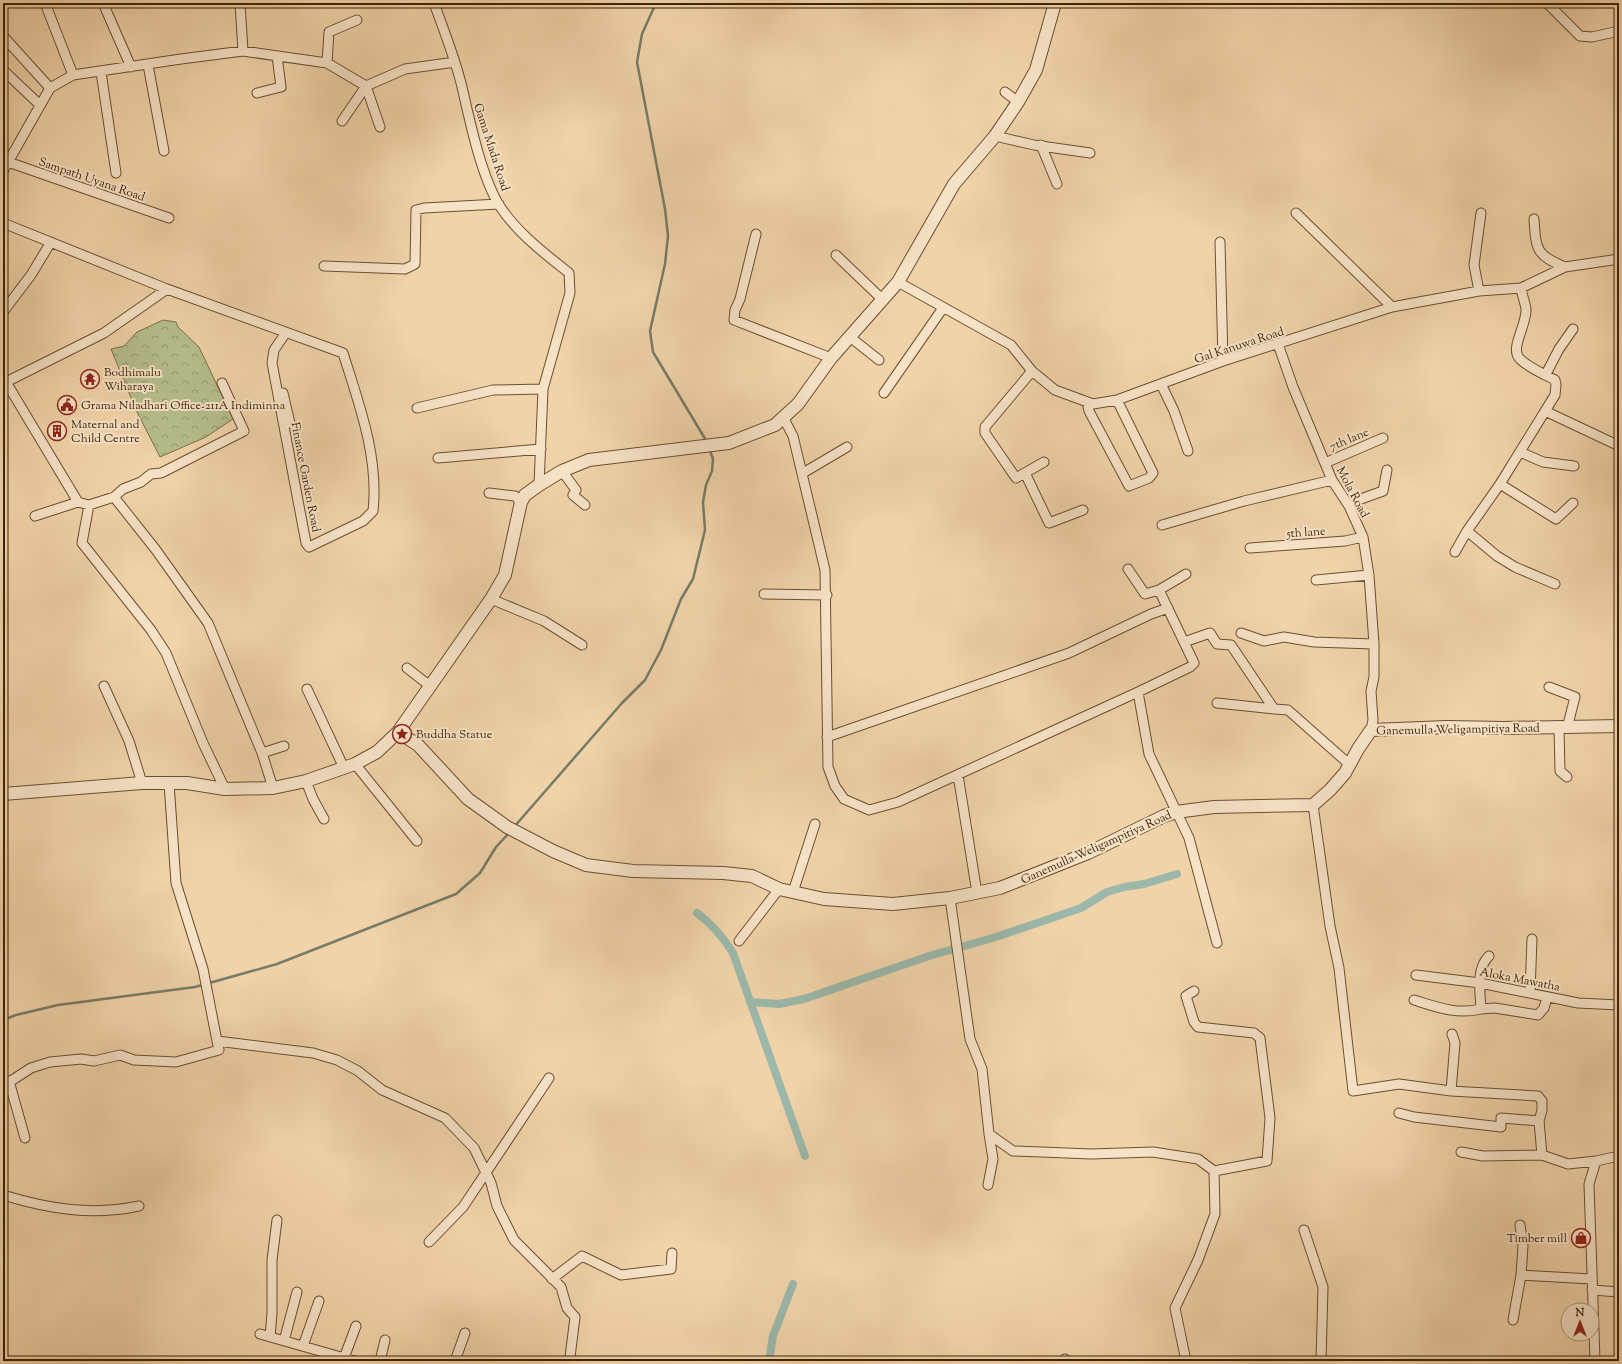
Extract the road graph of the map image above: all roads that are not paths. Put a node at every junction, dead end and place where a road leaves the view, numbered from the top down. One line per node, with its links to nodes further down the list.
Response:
1 (45, 3): 18 (street)
2 (103, 3): 15 (street)
3 (240, 3): 10 (street)
4 (434, 3): 12 (street, Gama Mada Road)
5 (1055, 3): 23 (street)
6 (1547, 3): 8 (street)
7 (357, 20): 13 (street)
8 (1619, 31)
9 (3, 36): 20 (street)
10 (243, 51): 11 (street); 14 (street)
11 (276, 56): 13 (street); 22 (street)
12 (455, 62): 19 (street); 34 (street, Gama Mada Road)
13 (327, 63): 19 (street)
14 (148, 65): 15 (street); 29 (street)
15 (131, 67): 17 (street)
16 (3, 70): 24 (street)
17 (101, 72): 18 (street); 32 (street)
18 (73, 76): 20 (street)
19 (366, 86): 25 (street); 26 (street)
20 (50, 88): 24 (street)
21 (1005, 92): 23 (street)
22 (257, 93)
23 (1018, 102): 27 (street)
24 (40, 105): 31 (street)
25 (342, 121)
26 (380, 126)
27 (995, 136): 28 (street); 47 (street)
28 (1041, 145): 30 (street); 33 (street)
29 (164, 151)
30 (1090, 153)
31 (5, 166): 37 (street, Sampath Uyana Road)
32 (116, 173)
33 (1057, 184)
34 (499, 204): 45 (street); 67 (street, Gama Mada Road)
35 (1296, 213): 52 (street)
36 (1481, 213): 50 (street)
37 (169, 218)
38 (1534, 219): 46 (street)
39 (3, 223): 41 (street, Finance Garden Road)
40 (756, 234): 59 (street)
41 (51, 242): 49 (street, Finance Garden Road); 54 (street)
42 (1220, 242): 61 (street)
43 (836, 256): 51 (street)
44 (1619, 259): 46 (street, Gal Kanuwa Road)
45 (324, 266)
46 (1566, 268): 48 (street, Gal Kanuwa Road)
47 (898, 282): 51 (street); 53 (street, Gal Kanuwa Road)
48 (1521, 288): 50 (street, Gal Kanuwa Road); 63 (street)
49 (167, 290): 56 (street, Finance Garden Road); 64 (street)
50 (1479, 291): 52 (street, Gal Kanuwa Road)
51 (883, 300): 57 (street)
52 (1392, 307): 58 (street, Gal Kanuwa Road)
53 (943, 308): 62 (street, Gal Kanuwa Road); 69 (street)
54 (3, 312)
55 (1573, 329): 63 (street)
56 (285, 334): 75 (street, Finance Garden Road); 75 (street, Finance Garden Road)
57 (850, 337): 59 (street); 60 (street)
58 (1278, 344): 61 (street, Gal Kanuwa Road); 84 (street, Mola Road)
59 (831, 358): 74 (street)
60 (879, 360)
61 (1223, 361): 66 (street, Gal Kanuwa Road)
62 (1032, 371): 71 (street, Gal Kanuwa Road); 89 (street)
63 (1546, 374): 73 (street)
64 (4, 382): 95 (street)
65 (222, 383): 94 (street)
66 (1161, 384): 70 (street, Gal Kanuwa Road); 80 (street)
67 (543, 389): 72 (street); 79 (street, Gama Mada Road)
68 (283, 393): 75 (street)
69 (884, 393)
70 (1117, 400): 71 (street, Gal Kanuwa Road); 71 (street)
71 (1088, 402)
72 (417, 408)
73 (1545, 411): 77 (street); 81 (street)
74 (783, 417): 87 (street); 88 (street)
75 (283, 422)
76 (1383, 438): 84 (street, 7th lane)
77 (1615, 444)
78 (847, 447): 88 (street)
79 (541, 449): 82 (street); 92 (street, Gama Mada Road)
80 (1188, 451)
81 (1520, 452): 85 (street); 91 (street)
82 (438, 458)
83 (1044, 462): 89 (street)
84 (1325, 463): 90 (street, Mola Road)
85 (1574, 466)
86 (1387, 470): 100 (street)
87 (562, 471): 92 (street); 99 (street)
88 (803, 473): 115 (street)
89 (1025, 473): 101 (street)
90 (1332, 480): 100 (street, Mola Road); 103 (street)
91 (1500, 484): 97 (street); 104 (street)
92 (539, 485): 96 (street)
93 (489, 493): 96 (street)
94 (114, 497): 98 (street); 136 (street)
95 (78, 502): 98 (street); 102 (street)
96 (521, 502): 116 (street)
97 (1573, 502)
98 (89, 505): 145 (street)
99 (585, 505)
100 (1349, 506): 105 (street, Mola Road)
101 (1083, 510)
102 (35, 516)
103 (1162, 525)
104 (1467, 531): 107 (street); 112 (street)
105 (1363, 536): 106 (street, 5th lane); 110 (street, Mola Road)
106 (1250, 548)
107 (1455, 552)
108 (1128, 569): 113 (street)
109 (1186, 574): 113 (street)
110 (1369, 575): 111 (street); 120 (street, Mola Road)
111 (1316, 580)
112 (1555, 584)
113 (1159, 590): 117 (street)
114 (764, 594): 115 (street)
115 (826, 595): 134 (street)
116 (490, 599): 121 (street); 124 (street)
117 (1168, 608): 119 (street); 134 (street)
118 (1241, 633): 120 (street)
119 (1184, 642): 127 (street); 129 (street)
120 (1374, 644): 132 (street, Mola Road)
121 (582, 645)
122 (407, 668): 124 (street)
123 (104, 686): 142 (street)
124 (430, 686): 133 (street)
125 (1549, 687): 131 (street)
126 (307, 689): 138 (street)
127 (1138, 692): 139 (street); 148 (street)
128 (1217, 703): 129 (street)
129 (1274, 709): 137 (street)
130 (1619, 726): 131 (street, Ganemulla-Weligampitiya Road)
131 (1563, 728): 132 (street, Ganemulla-Weligampitiya Road); 140 (street)
132 (1371, 730): 137 (street, Ganemulla-Weligampitiya Road)
133 (398, 732): 138 (street); 152 (street, Ganemulla-Weligampitiya Road)
134 (827, 737): 139 (street)
135 (284, 746): 136 (street)
136 (262, 753): 144 (street)
137 (1349, 764): 147 (street, Ganemulla-Weligampitiya Road)
138 (350, 766): 141 (street); 151 (street)
139 (958, 775): 154 (street)
140 (1567, 777)
141 (306, 781): 144 (street); 149 (street)
142 (142, 783): 143 (street); 146 (street)
143 (169, 783): 145 (street); 169 (street)
144 (273, 788): 145 (street)
145 (225, 789)
146 (3, 794)
147 (1313, 805): 148 (street, Ganemulla-Weligampitiya Road); 172 (street)
148 (1176, 812): 154 (street, Ganemulla-Weligampitiya Road); 158 (street)
149 (324, 819)
150 (814, 824): 153 (street)
151 (417, 841)
152 (779, 889): 153 (street, Ganemulla-Weligampitiya Road); 157 (street)
153 (793, 892): 155 (street, Ganemulla-Weligampitiya Road)
154 (977, 893): 155 (street, Ganemulla-Weligampitiya Road)
155 (950, 898): 175 (street)
156 (1532, 939): 163 (street)
157 (739, 941)
158 (1217, 943)
159 (1489, 956): 161 (street)
160 (1416, 975): 161 (street, Aloka Mawatha)
161 (1480, 983): 163 (street, Aloka Mawatha); 167 (street)
162 (1194, 992): 181 (street)
163 (1530, 992): 164 (street, Aloka Mawatha)
164 (1548, 997): 166 (street, Aloka Mawatha); 167 (street)
165 (1414, 1000): 167 (street)
166 (1619, 1005)
167 (1481, 1009)
168 (1452, 1034): 172 (street)
169 (217, 1040): 171 (street); 182 (street)
170 (549, 1078): 182 (street)
171 (6, 1084): 176 (street)
172 (1450, 1091): 174 (street)
173 (1399, 1113): 174 (street)
174 (1539, 1121): 178 (street)
175 (989, 1134): 181 (street); 183 (street)
176 (25, 1138)
177 (1461, 1152): 178 (street)
178 (1542, 1156): 180 (street)
179 (1619, 1156): 180 (street)
180 (1596, 1161): 193 (street)
181 (1214, 1171): 211 (street)
182 (487, 1174): 189 (street); 192 (street)
183 (988, 1185)
184 (3, 1196): 185 (street)
185 (138, 1206)
186 (277, 1220): 202 (street)
187 (1520, 1225): 191 (street)
188 (1304, 1230): 212 (street)
189 (429, 1242)
190 (672, 1253): 192 (street)
191 (1522, 1275): 193 (street); 198 (street)
192 (552, 1279): 210 (street)
193 (1591, 1279): 194 (street)
194 (1592, 1290): 196 (street); 213 (street)
195 (297, 1292): 204 (street)
196 (1619, 1292)
197 (319, 1301): 205 (street)
198 (1514, 1320)
199 (356, 1326): 206 (street)
200 (465, 1333): 209 (street)
201 (260, 1334): 202 (street)
202 (270, 1337): 204 (street)
203 (385, 1340): 208 (street)
204 (284, 1341): 205 (street)
205 (303, 1346): 206 (street)
206 (344, 1358): 207 (street)
207 (355, 1361)
208 (380, 1361)
209 (455, 1361)
210 (568, 1361)
211 (1186, 1361)
212 (1321, 1361)
213 (1595, 1361)

